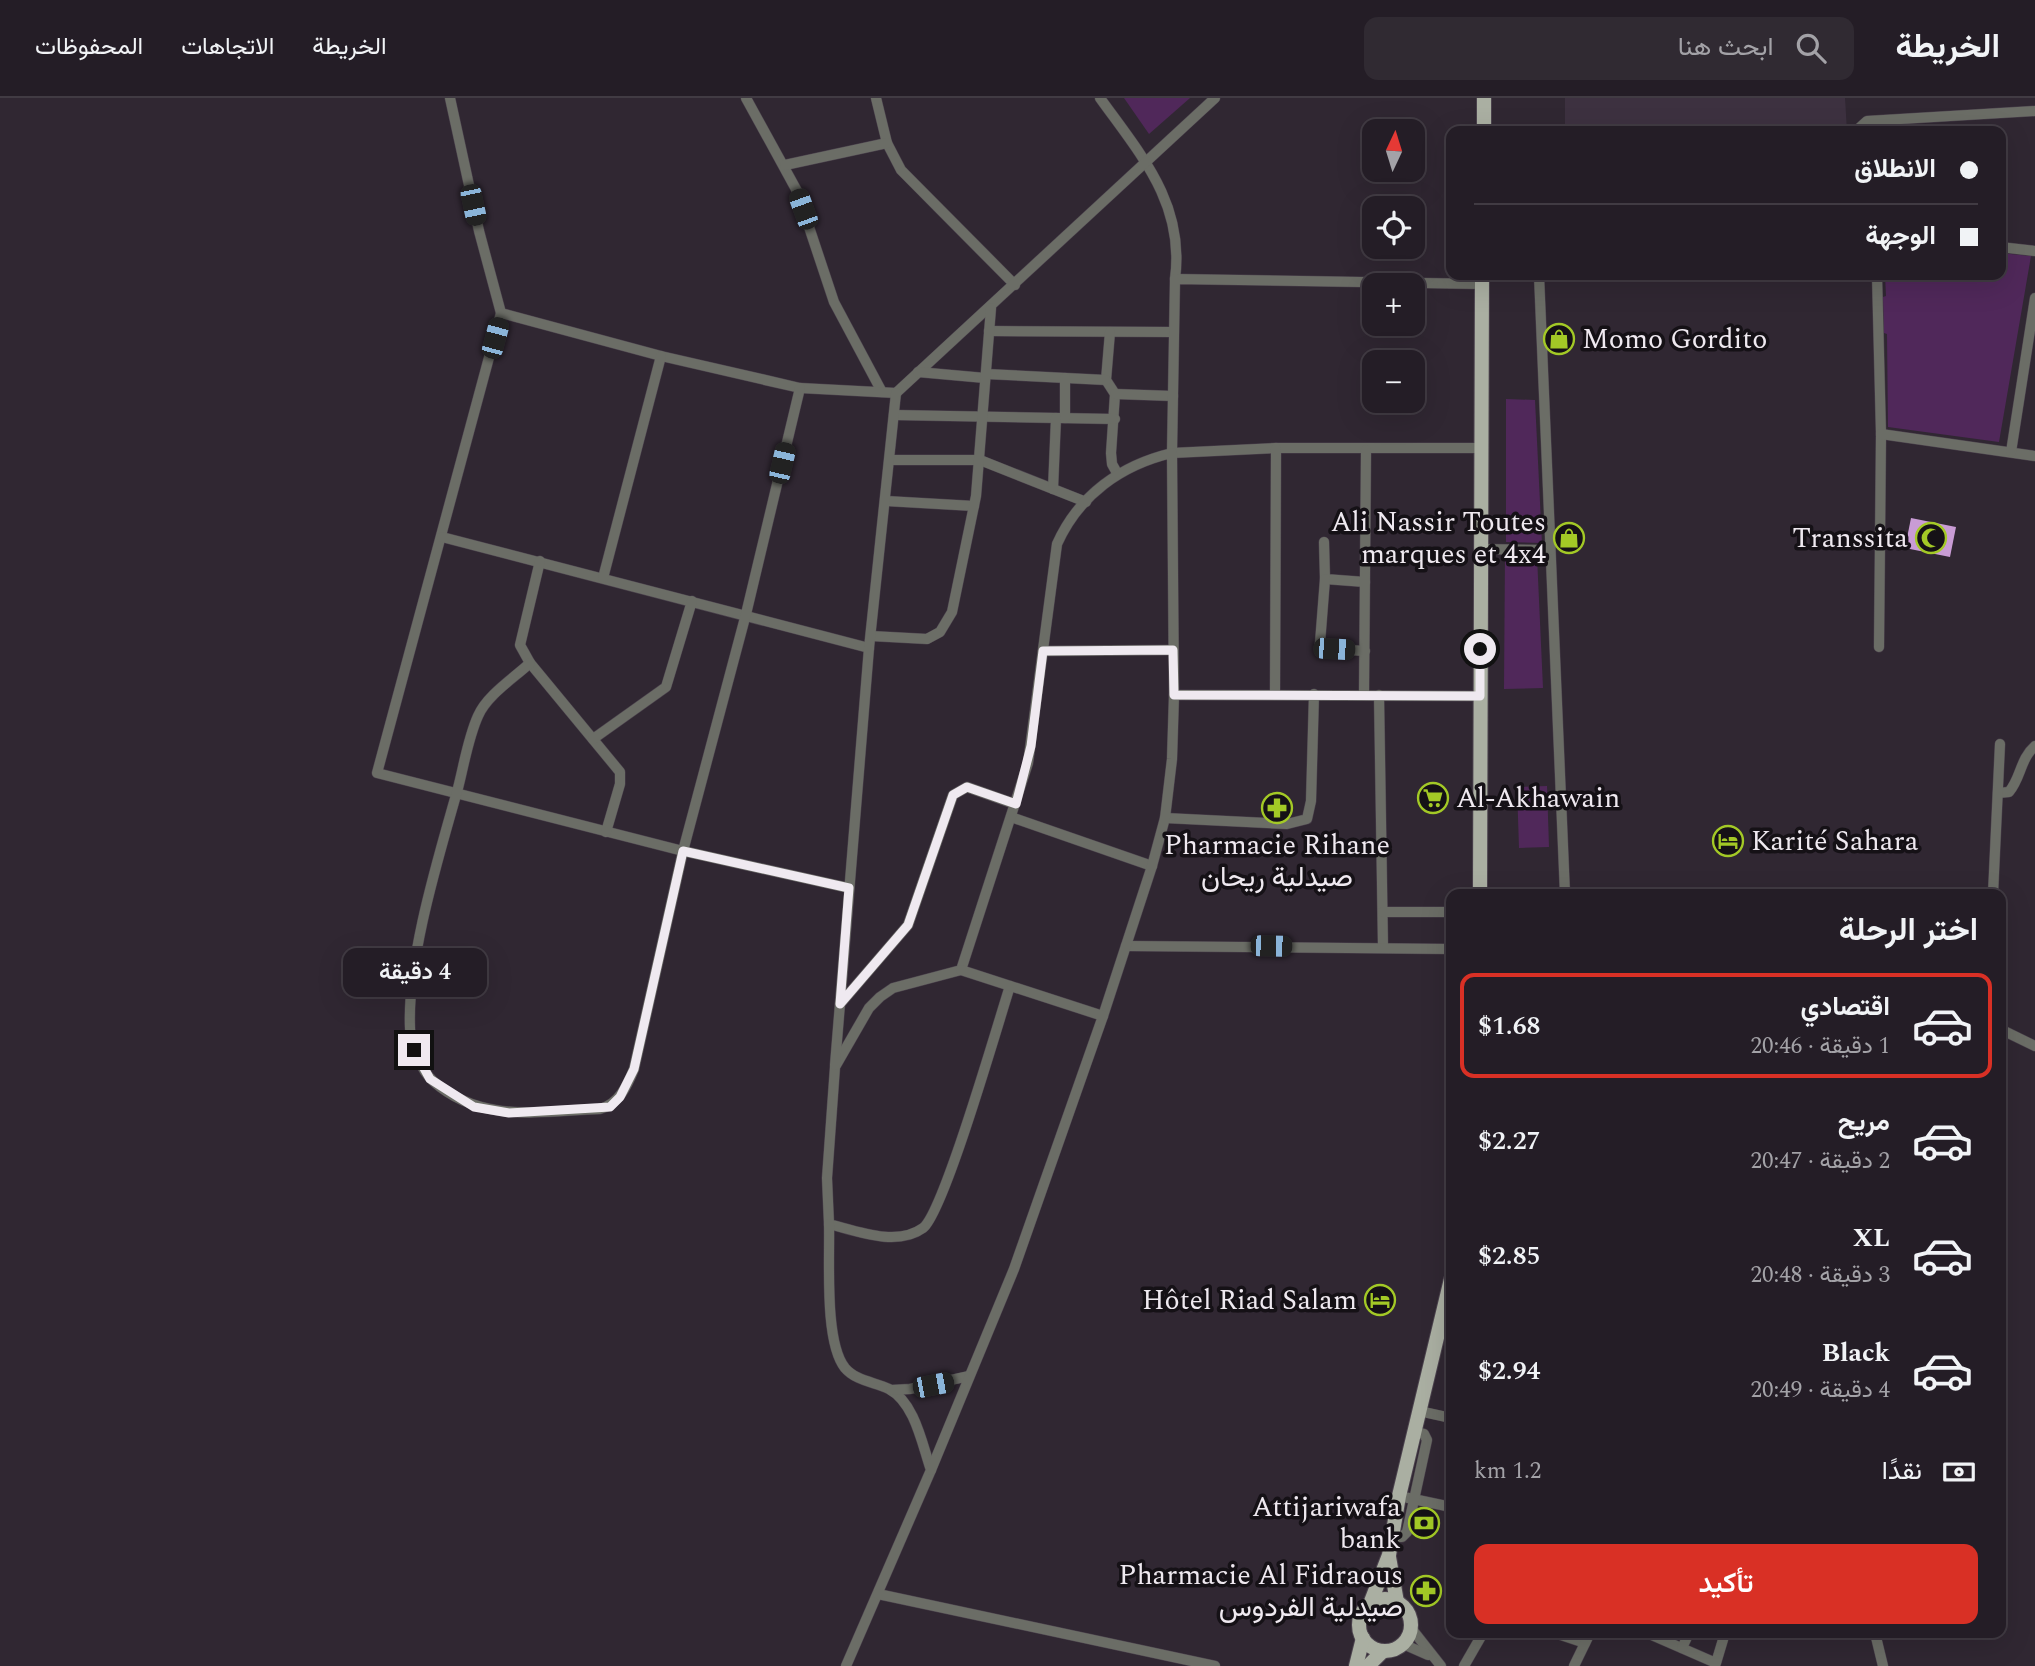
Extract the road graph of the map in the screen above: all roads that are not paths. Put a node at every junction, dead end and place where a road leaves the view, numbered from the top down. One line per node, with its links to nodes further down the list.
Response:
1 (450, 98): 23 (street)
2 (746, 98): 12 (street)
3 (876, 98): 10 (street)
4 (1100, 98): 11 (street)
5 (1215, 98): 11 (street)
6 (1484, 98): 8 (main road)
7 (2035, 111): 9 (street)
8 (1484, 126)
9 (1862, 126)
10 (887, 143): 12 (street); 20 (street)
11 (1146, 162): 15 (street); 20 (street)
12 (785, 165): 33 (street)
13 (2006, 248): 14 (street)
14 (2035, 251)
15 (1175, 279): 16 (street); 26 (street)
16 (1446, 279)
17 (1482, 280): 43 (main road)
18 (1539, 280): 58 (street)
19 (1877, 280): 41 (street)
20 (1015, 285): 22 (street)
21 (2035, 298): 45 (street)
22 (991, 308): 24 (street); 28 (street)
23 (501, 313): 27 (street); 55 (street)
24 (989, 331): 25 (street); 29 (street)
25 (1110, 332): 26 (street); 31 (street)
26 (1173, 332): 36 (street)
27 (661, 356): 32 (street); 60 (street)
28 (918, 372): 29 (street); 34 (street)
29 (986, 376): 30 (street); 38 (street)
30 (1065, 378): 31 (street); 39 (street)
31 (1107, 380): 35 (street)
32 (800, 388): 33 (street); 64 (street)
33 (882, 392): 34 (street)
34 (895, 393): 37 (street)
35 (1115, 394): 36 (street); 40 (street)
36 (1173, 396): 46 (street)
37 (894, 415): 38 (street); 48 (street)
38 (983, 417): 39 (street); 49 (street)
39 (1060, 418): 40 (street); 51 (street)
40 (1115, 419): 50 (street)
41 (1881, 434): 45 (street); 66 (street)
42 (1276, 448): 44 (street); 46 (street); 72 (street)
43 (1480, 448): 44 (street); 57 (main road)
44 (1366, 450): 62 (street)
45 (2011, 452): 47 (street)
46 (1172, 453): 50 (street); 68 (street)
47 (2035, 456)
48 (890, 460): 49 (street); 52 (street)
49 (980, 460): 51 (street); 54 (street)
50 (1117, 473): 53 (street)
51 (1052, 489): 53 (street)
52 (886, 501): 54 (street); 65 (street)
53 (1086, 502): 69 (street)
54 (974, 506): 65 (street)
55 (442, 537): 59 (street); 82 (street)
56 (1324, 542): 61 (street)
57 (1480, 549): 58 (street); 77 (main road)
58 (1550, 550): 91 (street)
59 (540, 561): 60 (street); 71 (street)
60 (603, 578): 63 (street)
61 (1325, 579): 62 (street); 70 (street)
62 (1365, 582): 70 (street)
63 (692, 601): 64 (street); 78 (street)
64 (746, 614): 67 (street); 87 (street)
65 (871, 636): 67 (street)
66 (1879, 647)
67 (869, 648): 89 (street)
68 (1173, 650): 69 (street); 74 (street)
69 (1043, 651): 83 (street)
70 (1365, 651): 75 (street)
71 (530, 663): 78 (street); 82 (street)
72 (1275, 693): 73 (street); 74 (street)
73 (1314, 694): 75 (street); 85 (street)
74 (1174, 695): 85 (street)
75 (1364, 695): 76 (street)
76 (1379, 695): 77 (street); 93 (street)
77 (1480, 696): 90 (main road)
78 (593, 739): 86 (street)
79 (2000, 744): 81 (street)
80 (2035, 746): 81 (street)
81 (1998, 793): 92 (street)
82 (456, 794): 86 (street); 87 (street)
83 (1016, 804): 84 (street); 100 (street)
84 (1011, 817): 88 (street); 98 (street)
85 (1165, 818): 88 (street)
86 (606, 832): 87 (street)
87 (683, 851): 89 (street)
88 (1152, 866): 95 (street)
89 (849, 888): 100 (street)
90 (1480, 889)
91 (1566, 889)
92 (1993, 889)
93 (1382, 912): 94 (street); 96 (street)
94 (1446, 912)
95 (1126, 946): 96 (street); 101 (street)
96 (1383, 947): 97 (street)
97 (1446, 948)
98 (961, 970): 99 (street); 104 (street)
99 (1010, 986): 101 (street); 105 (street)
100 (840, 1004): 104 (street)
101 (1103, 1016): 107 (street)
102 (2006, 1032): 103 (street)
103 (2035, 1046)
104 (835, 1067): 105 (street)
105 (829, 1224): 108 (street)
106 (1446, 1300): 109 (main road)
107 (969, 1376): 108 (street); 111 (street)
108 (891, 1390): 111 (street)
109 (1419, 1411): 110 (street); 112 (main road)
110 (1446, 1417)
111 (931, 1469): 115 (street)
112 (1406, 1498): 113 (street); 114 (main road)
113 (1446, 1506)
114 (1389, 1555): 116 (main road); 117 (main road)
115 (878, 1594): 132 (street); 133 (street)
116 (1397, 1602): 117 (main road); 118 (main road)
117 (1370, 1604): 119 (main road)
118 (1411, 1628): 128 (main road); 131 (street)
119 (1363, 1638): 130 (main road); 134 (main road)
120 (1481, 1638): 137 (street)
121 (1570, 1638): 127 (street)
122 (1588, 1638): 127 (street)
123 (1661, 1638): 129 (street)
124 (1687, 1638): 129 (street)
125 (1724, 1638): 129 (street)
126 (1876, 1638): 139 (street)
127 (1585, 1643): 138 (street)
128 (1403, 1644): 130 (main road); 131 (street)
129 (1682, 1648)
130 (1383, 1651): 135 (main road)
131 (1433, 1657): 136 (street)
132 (846, 1666)
133 (1215, 1666)
134 (1356, 1666)
135 (1368, 1666)
136 (1441, 1666)
137 (1467, 1666)
138 (1574, 1666)
139 (1883, 1666)

